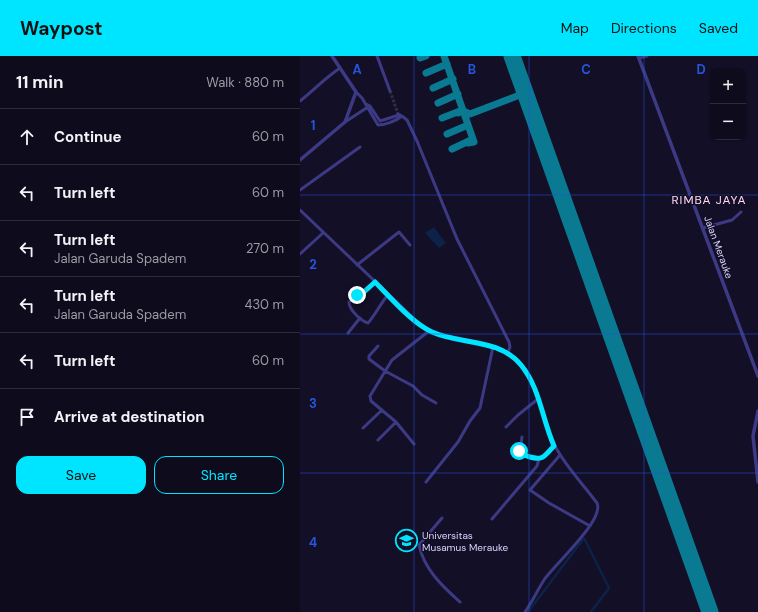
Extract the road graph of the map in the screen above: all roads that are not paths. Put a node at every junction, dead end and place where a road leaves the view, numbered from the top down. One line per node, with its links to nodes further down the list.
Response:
1 (332, 56): 5 (street)
2 (377, 56): 6 (street)
3 (647, 56): 4 (street)
4 (639, 57): 16 (street, Jalan Merauke)
5 (340, 68): 7 (street); 8 (street)
6 (390, 91)
7 (356, 92): 9 (street); 10 (street)
8 (300, 101)
9 (368, 107): 10 (street); 28 (street)
10 (345, 122): 12 (street)
11 (360, 147): 13 (street)
12 (300, 160)
13 (300, 190)
14 (301, 212): 17 (street)
15 (741, 212): 16 (street)
16 (703, 228): 30 (street, Jalan Merauke)
17 (323, 233): 19 (street); 20 (street)
18 (410, 245): 20 (street)
19 (300, 254)
20 (357, 265): 21 (street)
21 (375, 282): 22 (street); 23 (street)
22 (388, 295): 23 (street); 24 (street)
23 (360, 318): 25 (street)
24 (429, 331): 27 (street); 29 (street)
25 (348, 333)
26 (378, 346): 29 (street)
27 (493, 347): 28 (street); 44 (street)
28 (508, 352): 31 (street)
29 (385, 371): 32 (street); 33 (street)
30 (758, 376)
31 (538, 399): 36 (street); 41 (street)
32 (436, 403)
33 (382, 410): 35 (street); 37 (street)
34 (758, 411): 45 (street)
35 (396, 422): 39 (street); 40 (street)
36 (506, 427)
37 (363, 428)
38 (522, 437): 43 (street)
39 (378, 440)
40 (414, 444)
41 (554, 446): 42 (street); 43 (street)
42 (560, 455): 48 (street); 48 (street)
43 (539, 459): 47 (street)
44 (426, 482)
45 (758, 482)
46 (442, 518): 49 (street)
47 (492, 519)
48 (590, 526): 50 (street)
49 (460, 602)
50 (525, 612)

